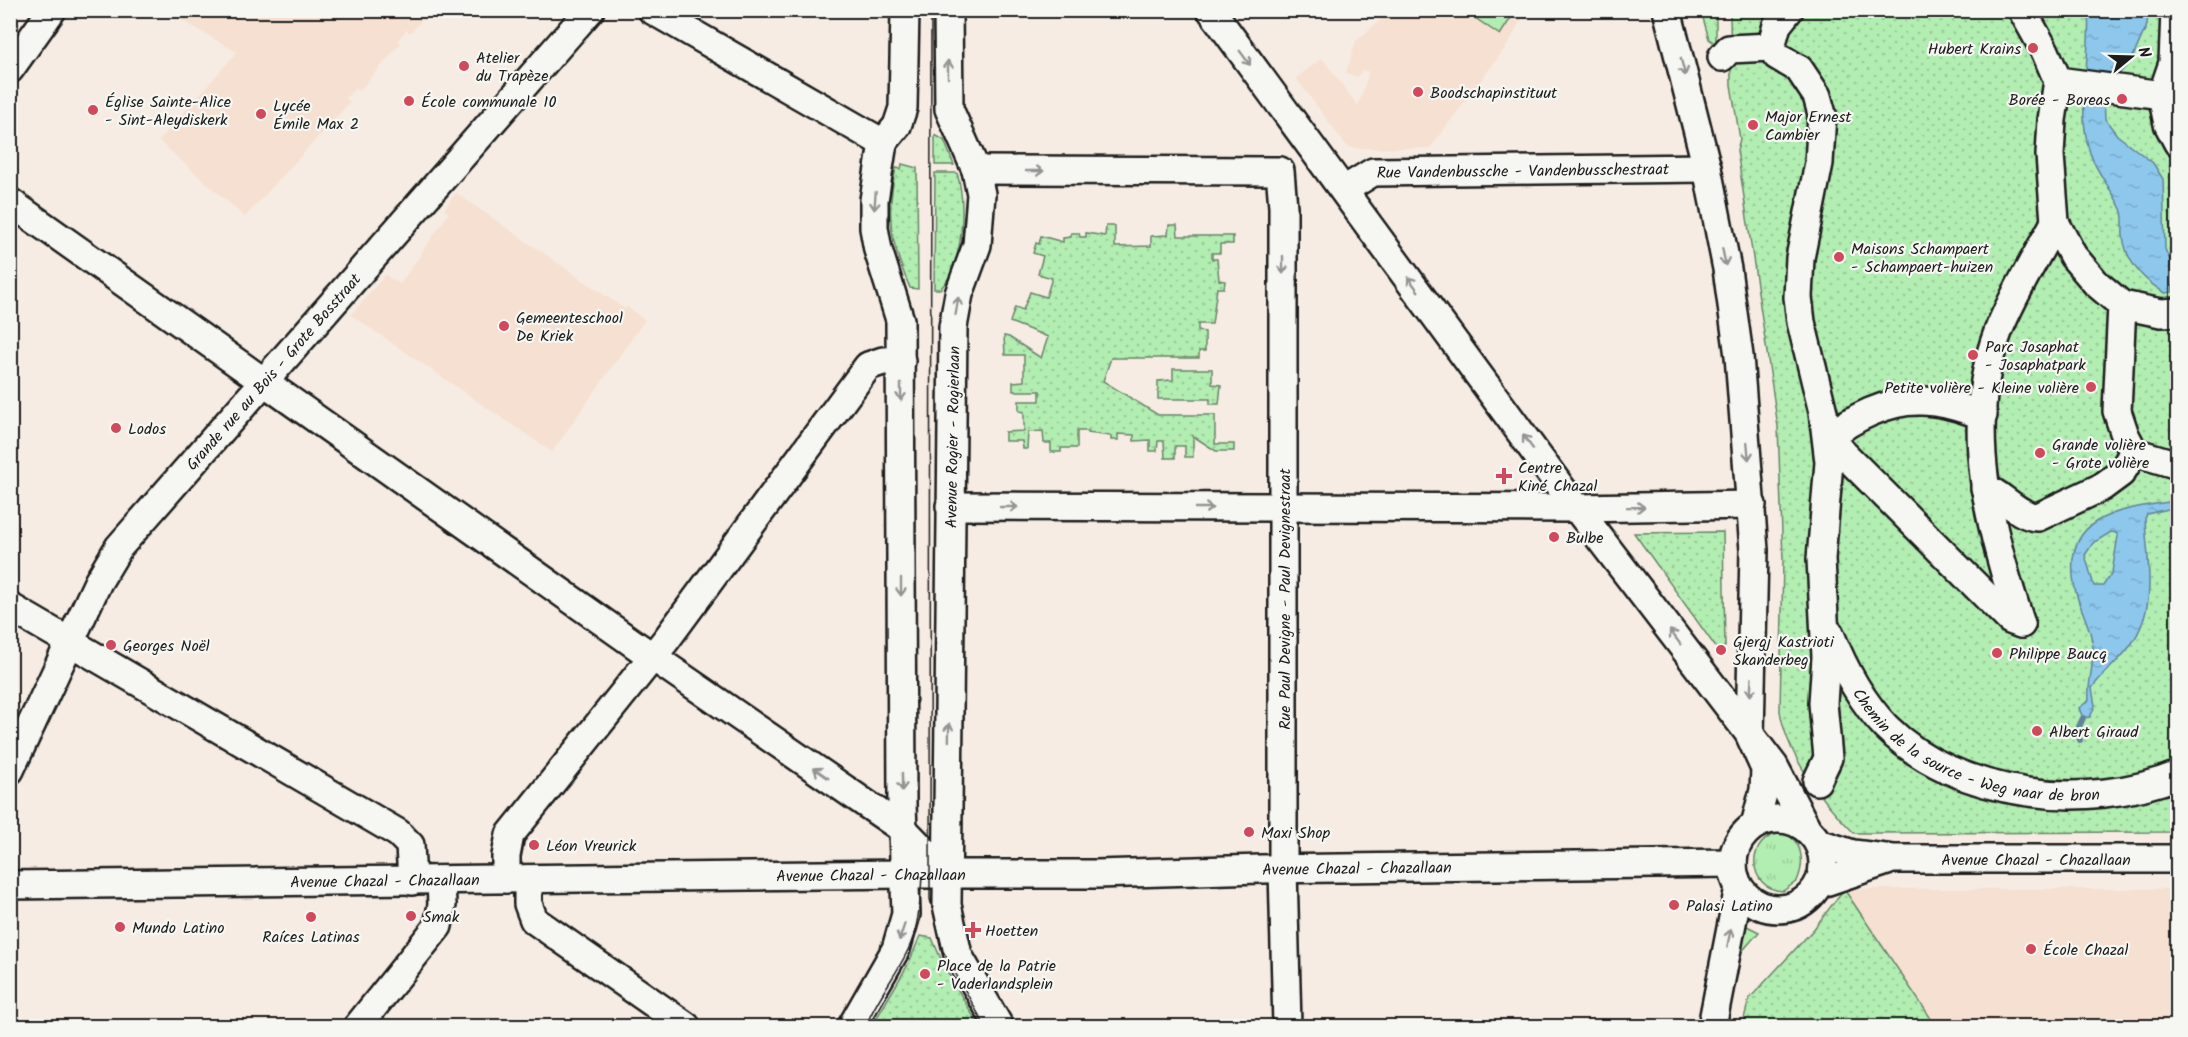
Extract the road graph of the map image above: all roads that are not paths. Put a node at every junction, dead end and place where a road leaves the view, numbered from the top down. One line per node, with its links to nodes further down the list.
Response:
1 (52, 10): 13 (street)
2 (591, 10): 26 (street, Grande rue au Bois - Grote Bosstraat)
3 (652, 10): 17 (street)
4 (905, 10): 17 (street)
5 (948, 10): 19 (street, Avenue Rogier - Rogierlaan, one-way to 5)
6 (1211, 10): 20 (street, one-way to 20)
7 (1667, 10): 18 (street, one-way to 18)
8 (1789, 10): 11 (street)
9 (2022, 10): 14 (street)
10 (2175, 10): 15 (street)
11 (1771, 47): 12 (street); 28 (street)
12 (1722, 57)
13 (10, 69)
14 (2067, 82): 15 (street); 22 (street)
15 (2162, 95): 16 (street)
16 (2178, 142)
17 (883, 143): 25 (street, one-way to 25)
18 (1707, 168): 20 (street, Rue Vandenbussche - Vandenbusschestraat); 32 (street, one-way to 32)
19 (976, 170): 33 (street, Avenue Rogier - Rogierlaan, one-way to 19); 34 (street, Rue Paul Devigne - Paul Devignestraat, one-way to 34)
20 (1344, 190): 35 (street, one-way to 20)
21 (10, 202): 26 (street)
22 (2055, 222): 23 (street); 27 (street)
23 (2122, 305): 24 (street); 29 (street)
24 (2178, 312)
25 (901, 361): 39 (street); 45 (street, one-way to 45)
26 (265, 381): 38 (street, Grande rue au Bois - Grote Bosstraat); 39 (street)
27 (1983, 415): 28 (street); 31 (street)
28 (1828, 438): 31 (street); 37 (street)
29 (2134, 452): 30 (street); 31 (street)
30 (2178, 465)
31 (1985, 488)
32 (1752, 505): 35 (street, one-way to 32); 40 (street, one-way to 40)
33 (950, 506): 34 (street, one-way to 34); 51 (street, Avenue Rogier - Rogierlaan, one-way to 33)
34 (1284, 508): 35 (street); 49 (street, Rue Paul Devigne - Paul Devignestraat)
35 (1577, 508): 40 (street, one-way to 35)
36 (10, 607): 38 (street)
37 (1824, 619): 42 (street, Chemin de la source - Weg naar de bron); 43 (street)
38 (71, 643): 41 (street, Grande rue au Bois - Grote Bosstraat); 55 (street)
39 (652, 656): 45 (street, one-way to 39); 53 (street)
40 (1750, 736): 44 (street); 46 (street)
41 (10, 770)
42 (2178, 775)
43 (1817, 781)
44 (1755, 825): 46 (street, Avenue Chazal - Chazallaan); 52 (street)
45 (904, 830): 50 (street); 51 (street)
46 (1813, 836): 47 (street, Avenue Chazal - Chazallaan); 56 (street)
47 (1893, 859): 48 (street, Avenue Chazal - Chazallaan); 56 (street, Avenue Chazal - Chazallaan)
48 (2178, 859)
49 (1283, 868): 51 (street, Avenue Chazal - Chazallaan); 52 (street, Avenue Chazal - Chazallaan); 62 (street, Rue Paul Devigne - Paul Devignestraat)
50 (906, 874): 51 (street, Avenue Chazal - Chazallaan); 53 (street, Avenue Chazal - Chazallaan); 60 (street, one-way to 60)
51 (947, 874): 61 (street)
52 (1736, 875): 56 (street, Avenue Chazal - Chazallaan); 63 (street, one-way to 52)
53 (518, 879): 54 (street, Avenue Chazal - Chazallaan); 59 (street)
54 (441, 880): 55 (street, Avenue Chazal - Chazallaan); 58 (street)
55 (412, 881): 57 (street, Avenue Chazal - Chazallaan)
56 (1820, 884)
57 (10, 885)
58 (358, 1026)
59 (686, 1026)
60 (852, 1026)
61 (999, 1026)
62 (1287, 1026)
63 (1712, 1026)

